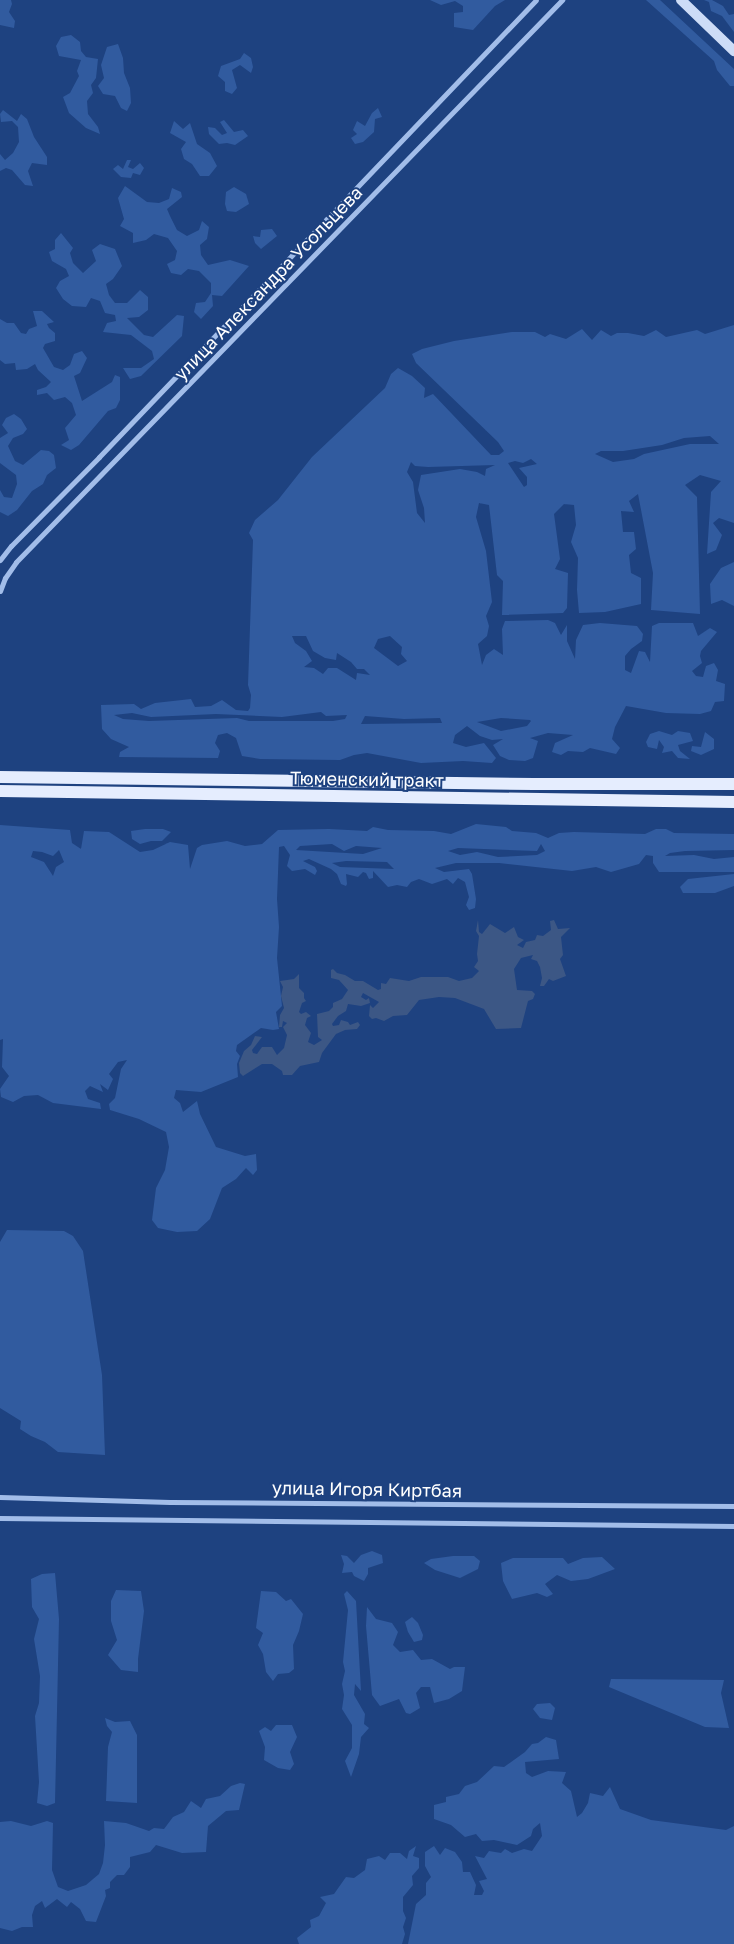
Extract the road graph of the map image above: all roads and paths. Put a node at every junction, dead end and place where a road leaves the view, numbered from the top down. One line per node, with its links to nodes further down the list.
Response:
1 (536, 0): 5 (street, улица Александра Усольцева)
2 (562, 0): 6 (street, улица Александра Усольцева)
3 (681, 0): 4 (main road)
4 (734, 51)
5 (0, 560)
6 (0, 591)
7 (0, 777): 8 (main road, Тюменский тракт)
8 (734, 784)
9 (0, 791): 10 (main road, Тюменский тракт)
10 (734, 803)
11 (0, 1497): 12 (street, улица Игоря Киртбая)
12 (734, 1506)
13 (0, 1518): 14 (street, улица Игоря Киртбая)
14 (734, 1526)

